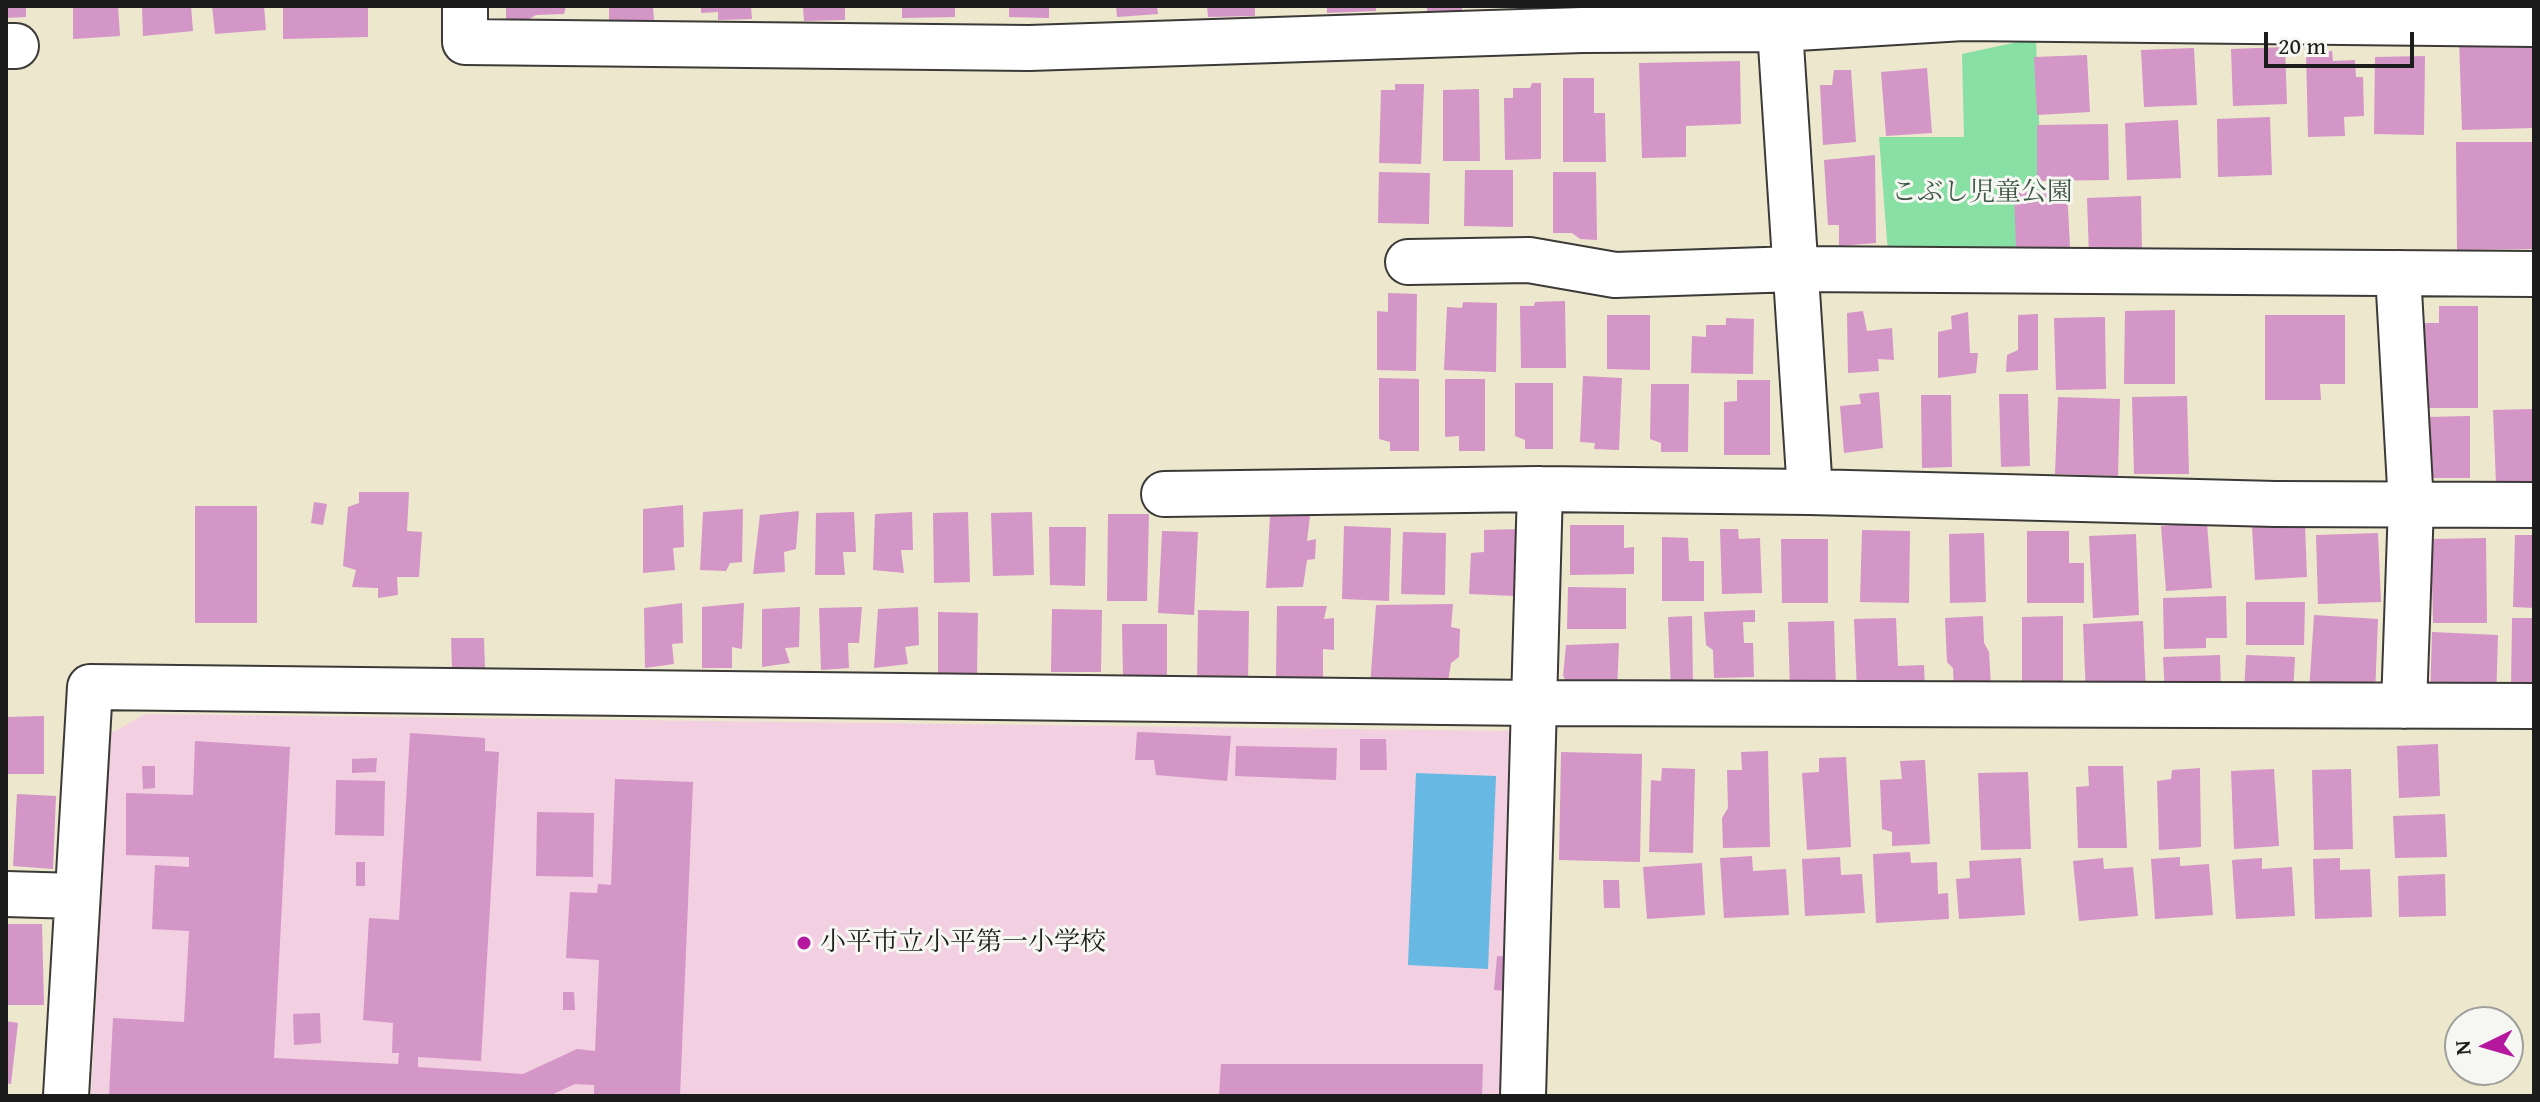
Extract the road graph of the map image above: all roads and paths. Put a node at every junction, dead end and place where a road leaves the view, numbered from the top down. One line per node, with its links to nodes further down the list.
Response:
1 (465, 6): 3 (street)
2 (1963, 12): 4 (street); 5 (street)
3 (1582, 18): 5 (street)
4 (2534, 24)
5 (1780, 29): 7 (street)
6 (1408, 262): 7 (street)
7 (1795, 269): 8 (street); 11 (street)
8 (2398, 273): 9 (street); 13 (street)
9 (2534, 274)
10 (1540, 489): 11 (street); 12 (street); 15 (street)
11 (1810, 492): 13 (street)
12 (1164, 494)
13 (2411, 505): 14 (street); 16 (street)
14 (2534, 505)
15 (1535, 703): 16 (street); 19 (street); 21 (street)
16 (2404, 706): 17 (street)
17 (2534, 706)
18 (6, 894): 19 (street)
19 (77, 896): 20 (street)
20 (66, 1096)
21 (1523, 1096)

